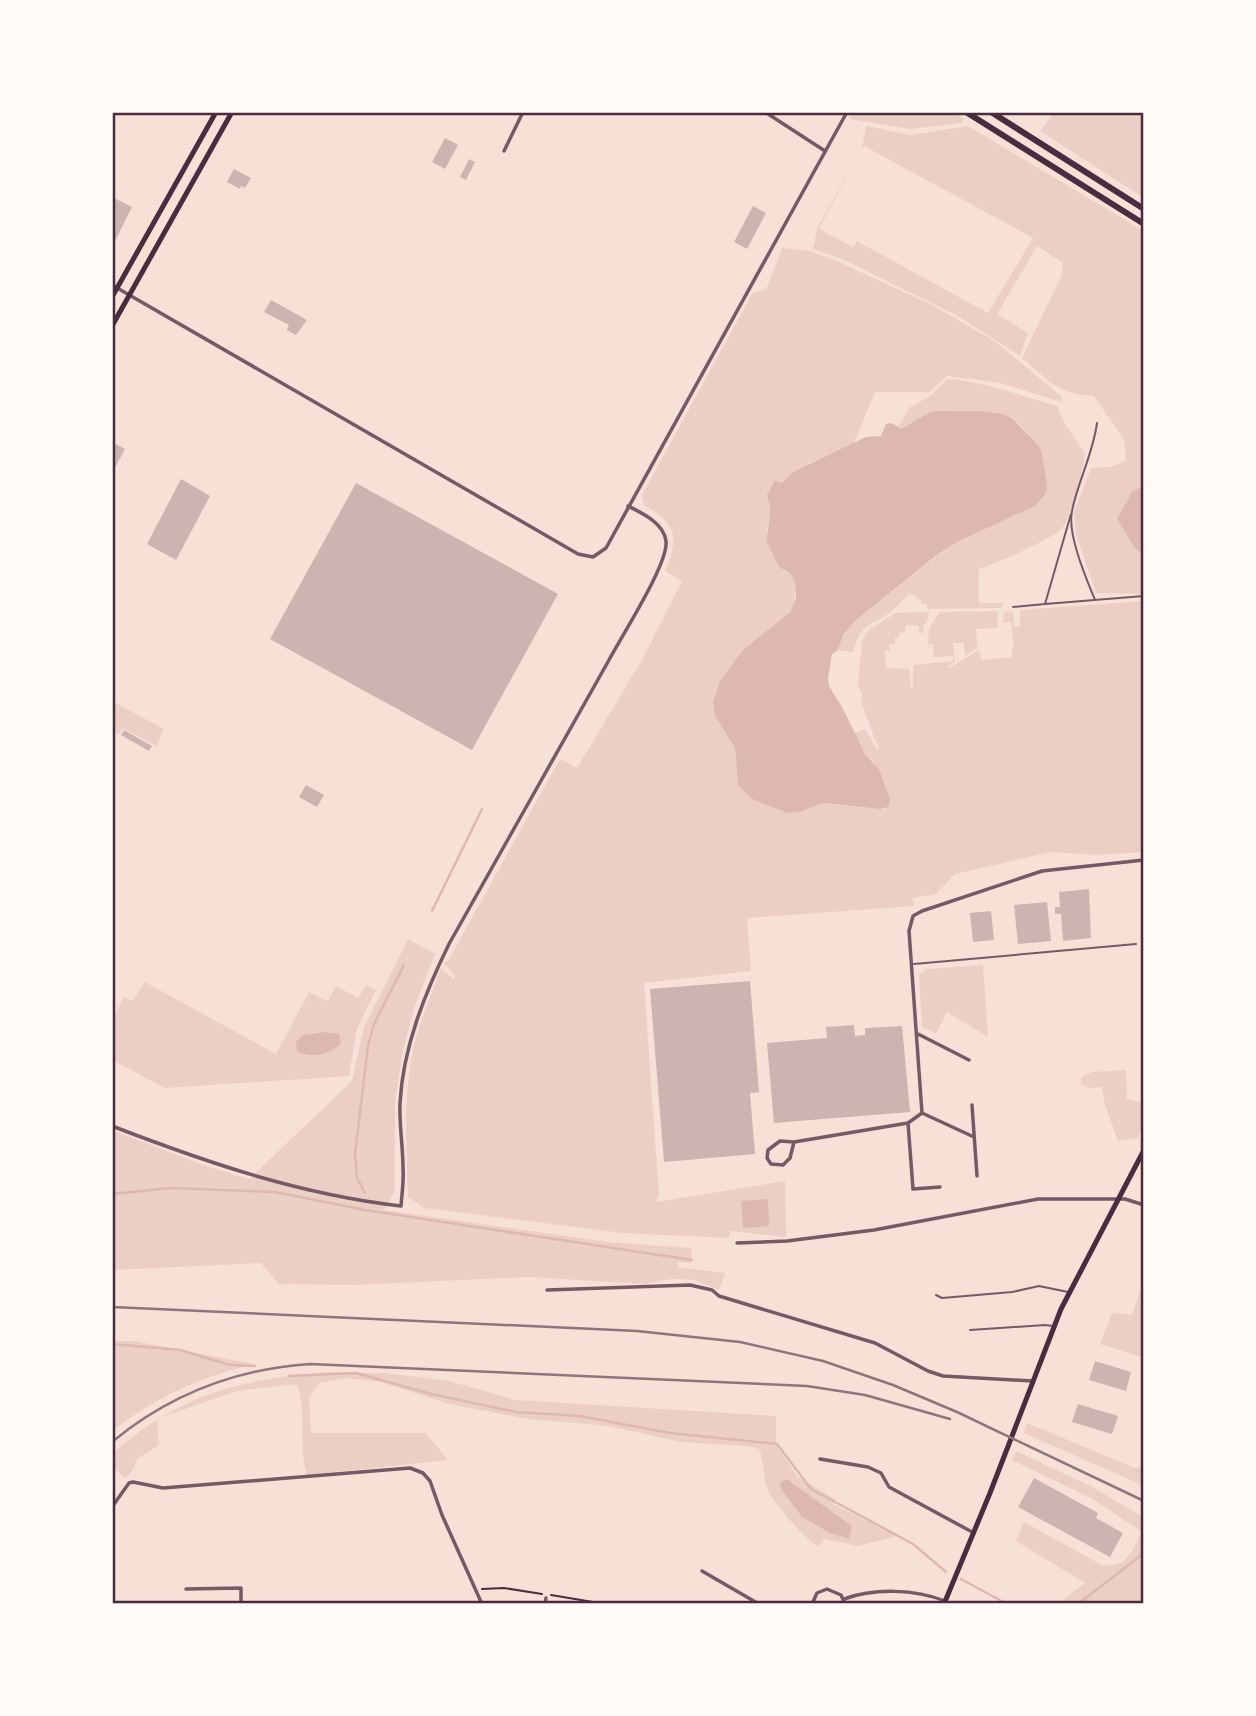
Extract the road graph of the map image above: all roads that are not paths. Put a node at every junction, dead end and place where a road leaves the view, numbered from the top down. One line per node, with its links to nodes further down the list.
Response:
1 (216, 112): 12 (main road)
2 (232, 112): 13 (main road)
3 (523, 112): 8 (street)
4 (765, 112): 9 (street)
5 (847, 112): 9 (street)
6 (966, 112): 11 (highway)
7 (991, 112): 10 (highway)
8 (504, 151)
9 (825, 151): 17 (street)
10 (1144, 209)
11 (1144, 224)
12 (115, 286): 13 (street); 14 (main road)
13 (129, 294): 15 (main road); 17 (street)
14 (112, 298)
15 (112, 326)
16 (1097, 423): 18 (lane)
17 (628, 506): 31 (street)
18 (1071, 513): 20 (lane); 21 (lane)
19 (1144, 596): 20 (lane)
20 (1095, 600): 21 (lane)
21 (1045, 604): 22 (lane)
22 (1013, 607)
23 (1144, 860): 25 (street)
24 (1136, 944): 25 (lane)
25 (912, 964): 26 (street)
26 (918, 1034): 27 (street); 29 (street)
27 (969, 1060)
28 (972, 1105): 32 (street)
29 (922, 1113): 30 (street); 32 (street)
30 (908, 1123): 33 (street); 36 (street)
31 (112, 1126)
32 (974, 1136): 35 (street)
33 (794, 1142): 33 (street)
34 (1144, 1150): 37 (main road)
35 (977, 1176)
36 (940, 1187)
37 (1119, 1199): 38 (street); 39 (street); 41 (main road)
38 (1144, 1205)
39 (737, 1243)
40 (547, 1290): 45 (street)
41 (1069, 1292): 42 (lane); 43 (main road)
42 (936, 1295)
43 (1054, 1326): 44 (lane); 45 (main road)
44 (970, 1329)
45 (1032, 1381): 48 (main road)
46 (820, 1459): 48 (street)
47 (112, 1507): 55 (street)
48 (974, 1533): 53 (main road)
49 (702, 1571): 57 (street)
50 (186, 1589): 54 (street)
51 (546, 1598): 56 (street)
52 (844, 1601): 53 (street); 58 (street)
53 (944, 1603)
54 (241, 1604)
55 (482, 1604)
56 (545, 1604)
57 (759, 1604)
58 (812, 1604)

